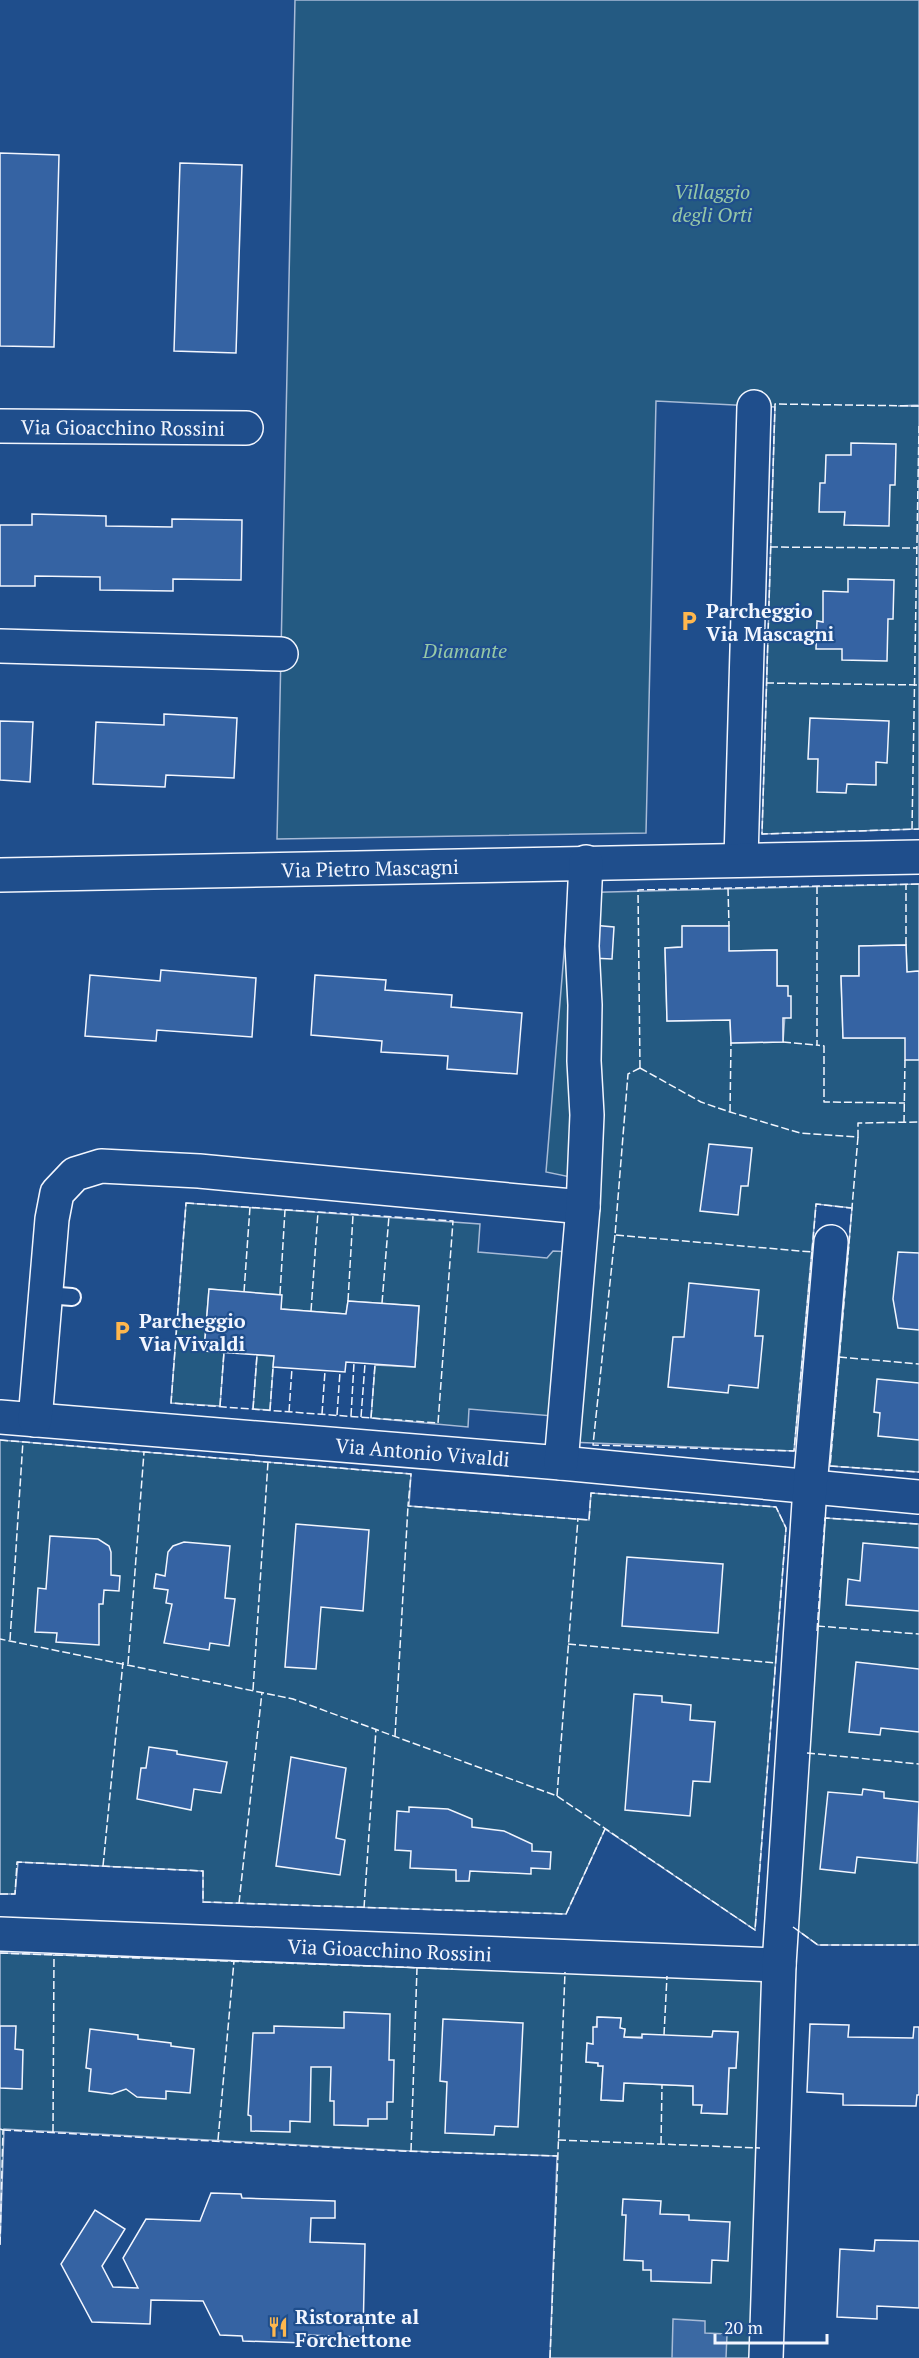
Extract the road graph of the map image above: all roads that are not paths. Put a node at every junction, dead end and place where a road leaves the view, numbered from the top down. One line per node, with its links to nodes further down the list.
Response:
1 (754, 407): 7 (street)
2 (0, 426): 3 (street, Via Gioacchino Rossini)
3 (246, 428)
4 (0, 646): 5 (street)
5 (281, 654)
6 (919, 857): 7 (street, Via Pietro Mascagni)
7 (741, 860): 8 (street, Via Pietro Mascagni)
8 (586, 862): 9 (street, Via Pietro Mascagni); 10 (street)
9 (0, 875)
10 (583, 1207): 13 (street); 14 (street)
11 (831, 1242): 15 (street)
12 (0, 1417): 13 (street, Via Antonio Vivaldi)
13 (35, 1420): 14 (street, Via Antonio Vivaldi)
14 (561, 1462): 15 (street, Via Antonio Vivaldi)
15 (810, 1487): 16 (street, Via Antonio Vivaldi); 18 (street)
16 (919, 1497)
17 (0, 1934): 18 (street, Via Gioacchino Rossini)
18 (779, 1965): 19 (street)
19 (766, 2358)

